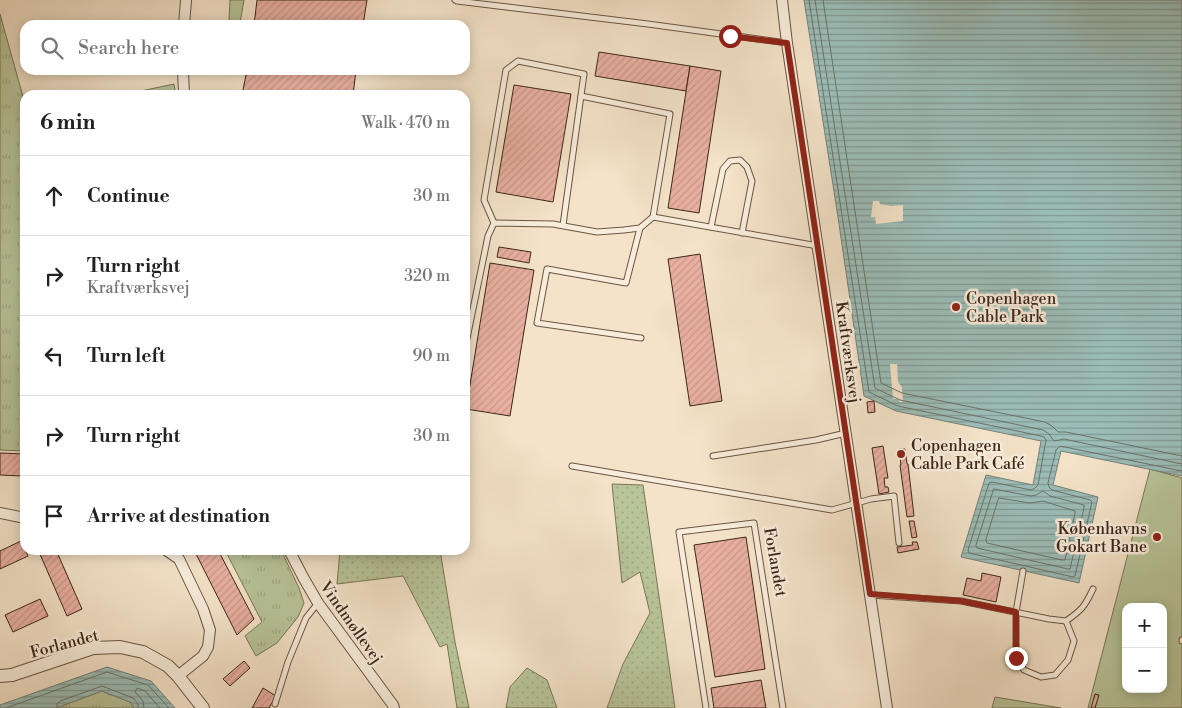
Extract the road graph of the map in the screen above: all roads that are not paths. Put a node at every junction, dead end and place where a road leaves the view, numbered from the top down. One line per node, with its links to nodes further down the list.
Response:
1 (186, 0): 4 (street)
2 (455, 0): 5 (lane)
3 (782, 0): 5 (street, Kraftværksvej)
4 (184, 20)
5 (787, 43): 15 (street, Kraftværksvej)
6 (183, 75): 7 (street)
7 (184, 90)
8 (581, 96): 9 (lane); 10 (lane); 11 (lane)
9 (653, 218): 12 (lane); 13 (lane)
10 (494, 223): 11 (lane); 16 (lane)
11 (563, 225): 13 (lane)
12 (711, 227): 14 (lane); 14 (lane)
13 (640, 228): 17 (lane)
14 (742, 232): 15 (lane)
15 (818, 246): 18 (street, Kraftværksvej)
16 (470, 324)
17 (641, 338)
18 (846, 433): 19 (lane); 21 (street, Kraftværksvej)
19 (714, 456)
20 (572, 466): 21 (lane)
21 (857, 503): 24 (lane); 29 (street, Kraftværksvej)
22 (0, 513): 23 (street)
23 (20, 517)
24 (899, 543)
25 (174, 555): 34 (street)
26 (292, 555): 30 (street, Vindmøllevej)
27 (1023, 571): 31 (lane)
28 (1093, 589): 32 (lane)
29 (870, 594): 31 (lane); 40 (street, Kraftværksvej)
30 (318, 603): 35 (lane); 37 (street, Vindmøllevej)
31 (1016, 612): 32 (lane); 32 (lane)
32 (1066, 621)
33 (0, 676): 34 (street, Forlandet)
34 (178, 676): 36 (street, Forlandet)
35 (275, 704)
36 (203, 708)
37 (394, 708)
38 (706, 708): 39 (lane, Forlandet)
39 (783, 708)
40 (887, 708)

